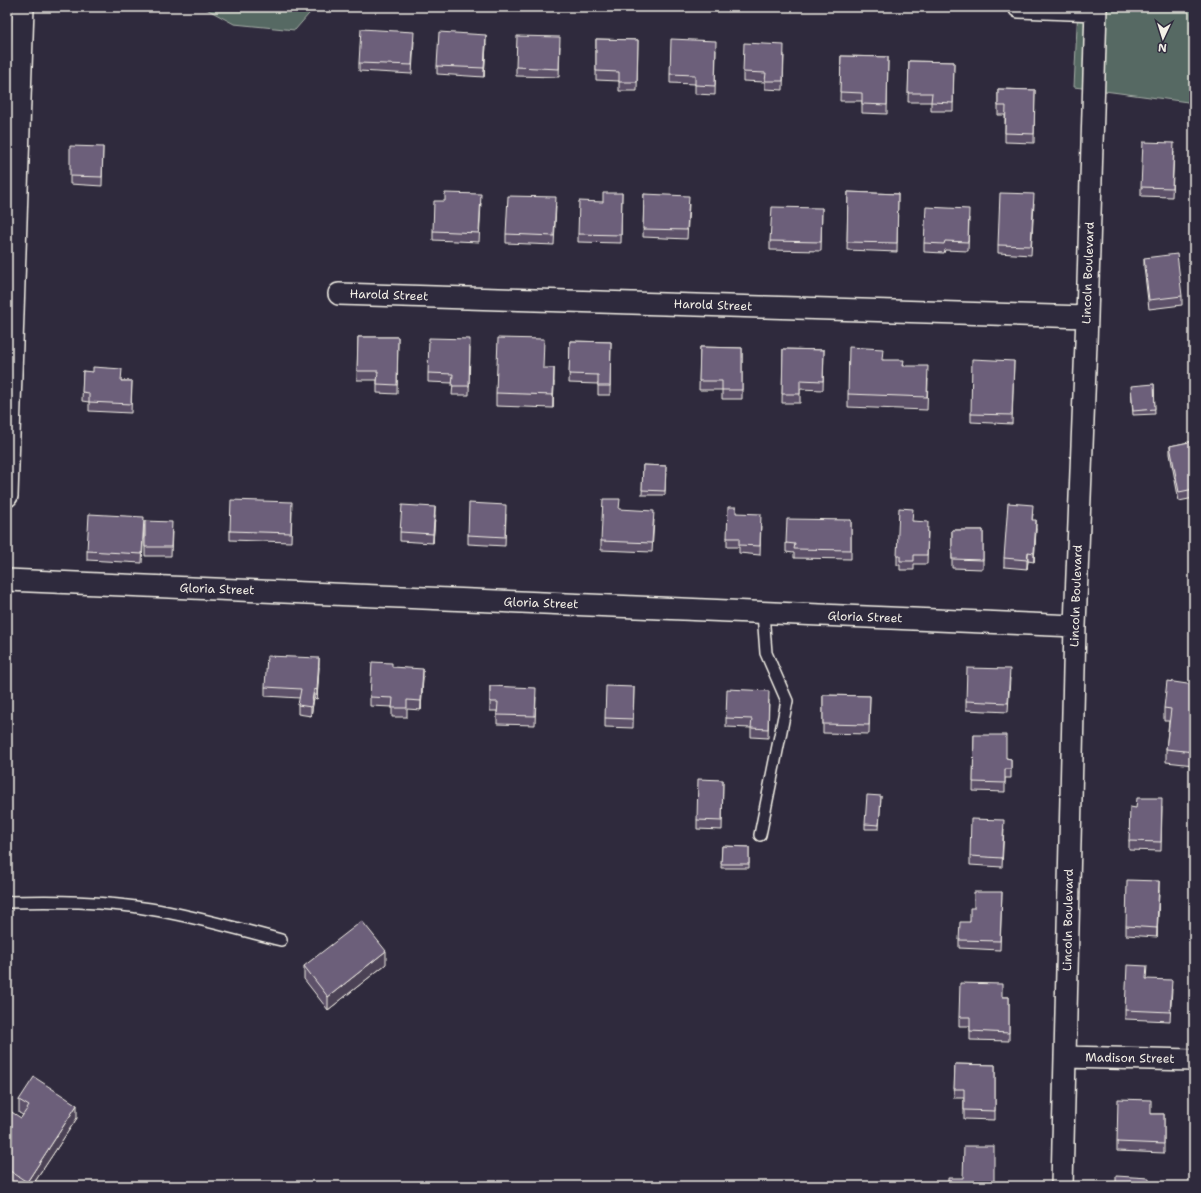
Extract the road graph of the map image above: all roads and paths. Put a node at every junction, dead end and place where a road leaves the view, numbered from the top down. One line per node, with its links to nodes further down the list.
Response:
1 (23, 7): 6 (street)
2 (1019, 7): 3 (street)
3 (1096, 9): 5 (street, Lincoln Boulevard)
4 (339, 294): 5 (street, Harold Street)
5 (1087, 317): 9 (street, Lincoln Boulevard)
6 (7, 496)
7 (7, 580): 8 (street, Gloria Street)
8 (763, 613): 9 (street, Gloria Street); 10 (lane)
9 (1075, 626): 13 (street, Lincoln Boulevard)
10 (760, 835)
11 (7, 902): 12 (lane)
12 (281, 940)
13 (1065, 1057): 14 (street, Madison Street); 15 (street, Lincoln Boulevard)
14 (1194, 1060)
15 (1062, 1186)

